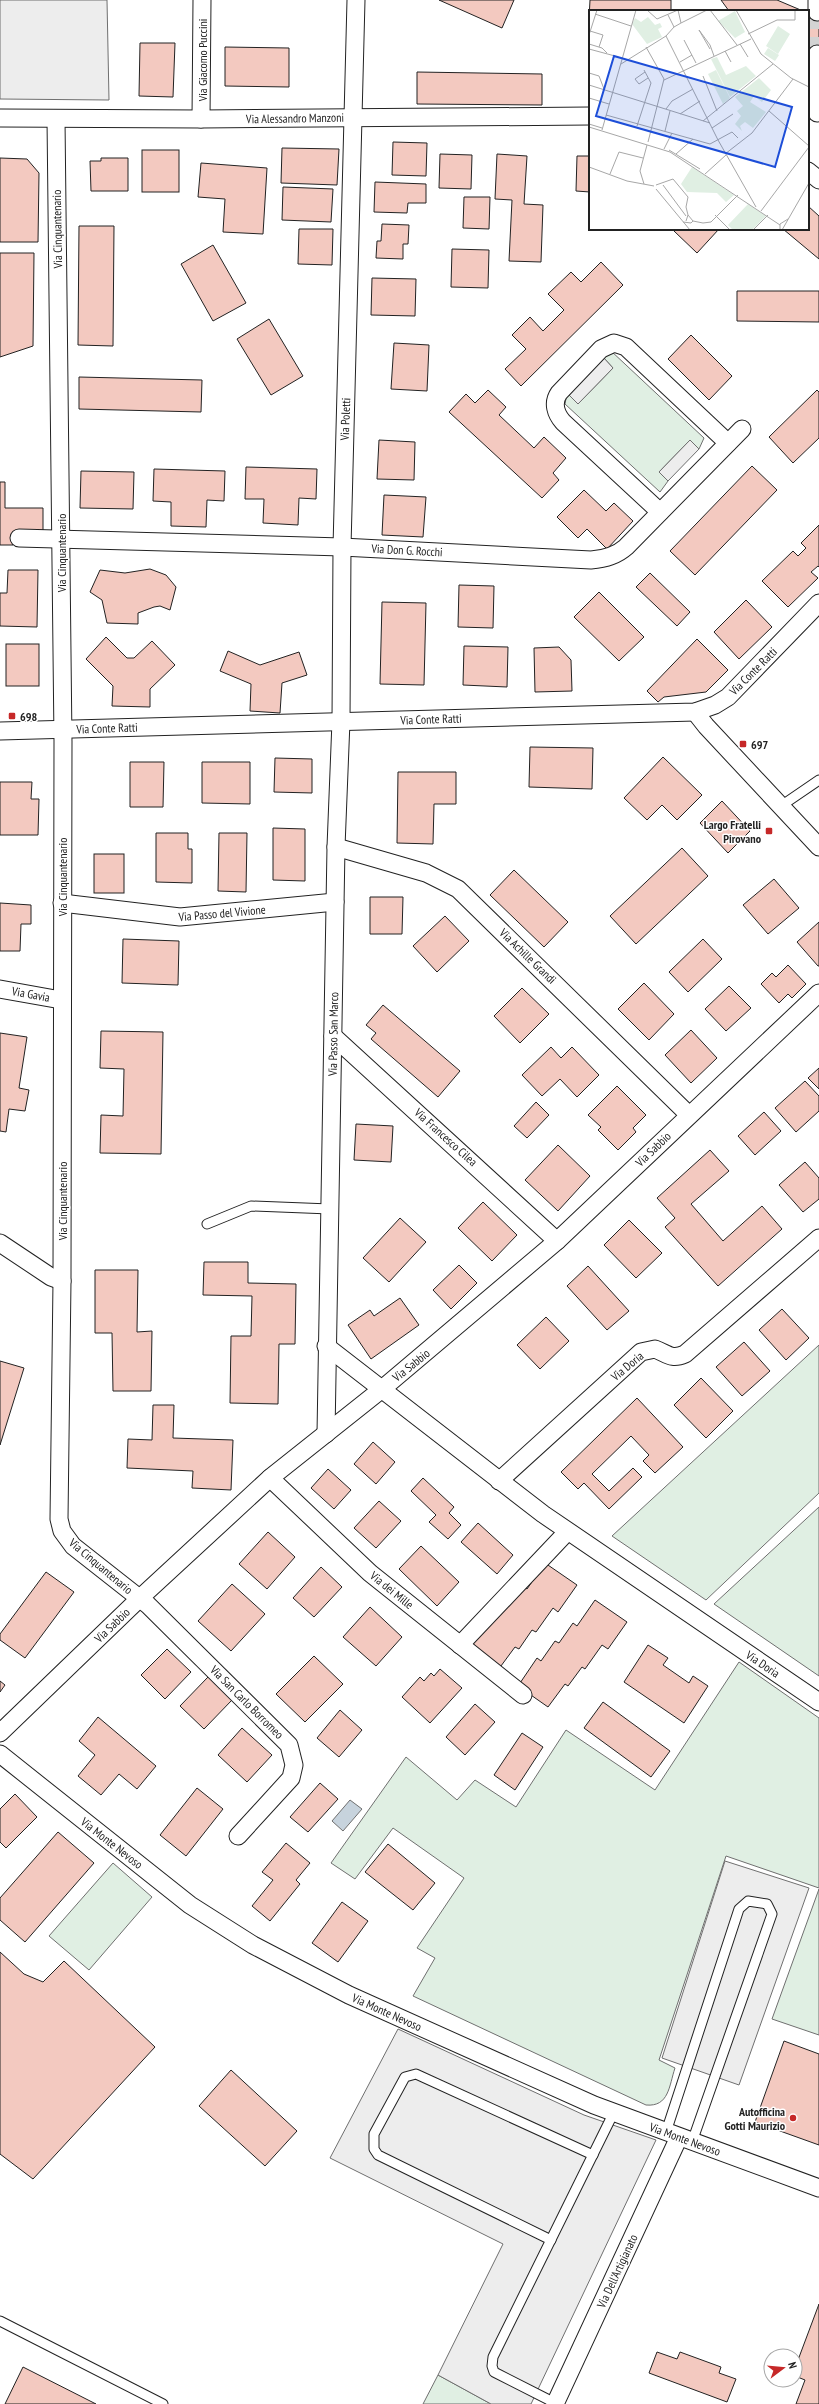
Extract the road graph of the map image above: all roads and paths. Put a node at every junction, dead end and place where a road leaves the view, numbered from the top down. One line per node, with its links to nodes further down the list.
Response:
1 (202, 0): 9 (street, Via Giacomo Puccini)
2 (360, 2): 6 (street, Via Poletti)
3 (816, 54): 4 (street)
4 (815, 113)
5 (589, 116): 6 (street, Via Alessandro Manzoni)
6 (353, 117): 9 (street, Via Alessandro Manzoni); 17 (street, Via Poletti)
7 (0, 118): 8 (street, Via Alessandro Manzoni)
8 (56, 118): 9 (street, Via Alessandro Manzoni); 16 (street, Via Cinquantenario)
9 (201, 119)
10 (809, 172): 11 (street)
11 (819, 180)
12 (742, 429): 13 (street, Via Don G. Rocchi)
13 (728, 443): 14 (street, Via Don G. Rocchi); 14 (street)
14 (660, 512): 17 (street, Via Don G. Rocchi)
15 (20, 538): 16 (street, Via Don G. Rocchi)
16 (61, 539): 17 (street, Via Don G. Rocchi); 21 (street, Via Cinquantenario)
17 (342, 547): 20 (street, Via Poletti)
18 (819, 603): 19 (street, Via Conte Ratti)
19 (695, 712): 20 (street, Via Conte Ratti); 24 (street)
20 (341, 721): 21 (street, Via Conte Ratti); 25 (street, Via Passo San Marco)
21 (62, 729): 22 (street, Via Conte Ratti); 28 (street, Via Cinquantenario)
22 (0, 730)
23 (819, 780): 24 (lane)
24 (781, 806): 26 (street)
25 (336, 847): 27 (street, Via Passo San Marco); 33 (street, Via Achille Grandi)
26 (819, 847)
27 (335, 902): 28 (street, Via Passo del Vivione); 32 (street, Via Passo San Marco)
28 (62, 903): 31 (street, Via Cinquantenario)
29 (0, 988): 31 (street, Via Gavia)
30 (819, 993): 33 (street, Via Sabbio)
31 (61, 1000): 39 (street, Via Cinquantenario)
32 (333, 1036): 34 (street, Via Passo San Marco); 37 (street, Via Francesco Cilea)
33 (689, 1115): 37 (street, Via Sabbio)
34 (330, 1209): 35 (lane); 40 (street, Via Passo San Marco)
35 (207, 1224)
36 (819, 1238): 44 (street, Via Doria)
37 (557, 1241): 41 (street, Via Sabbio)
38 (0, 1243): 39 (street)
39 (62, 1281): 46 (street, Via Cinquantenario)
40 (326, 1346): 41 (street); 42 (street, Via Passo San Marco)
41 (382, 1389): 42 (street, Via Sabbio); 44 (street, Via Doria)
42 (326, 1434): 43 (street, Via Sabbio)
43 (270, 1478): 46 (street, Via Sabbio); 47 (street, Via dei Mille)
44 (499, 1481): 45 (street, Via Doria)
45 (567, 1532): 47 (street); 49 (street, Via Doria)
46 (140, 1598): 50 (street, Via Sabbio); 52 (street, Via San Carlo Borromeo)
47 (460, 1645): 48 (street, Via dei Mille)
48 (522, 1695)
49 (819, 1702)
50 (0, 1733)
51 (0, 1754): 53 (street, Via Monte Nevoso)
52 (238, 1836)
53 (614, 2112): 54 (street, Via Monte Nevoso); 55 (lane)
54 (679, 2137): 54 (lane); 56 (street, Via Monte Nevoso); 60 (street, Via Dell'Artigianato)
55 (593, 2155): 57 (lane); 57 (lane)
56 (819, 2188)
57 (550, 2240): 60 (lane)
58 (0, 2321): 59 (lane)
59 (163, 2404)
60 (555, 2404)

